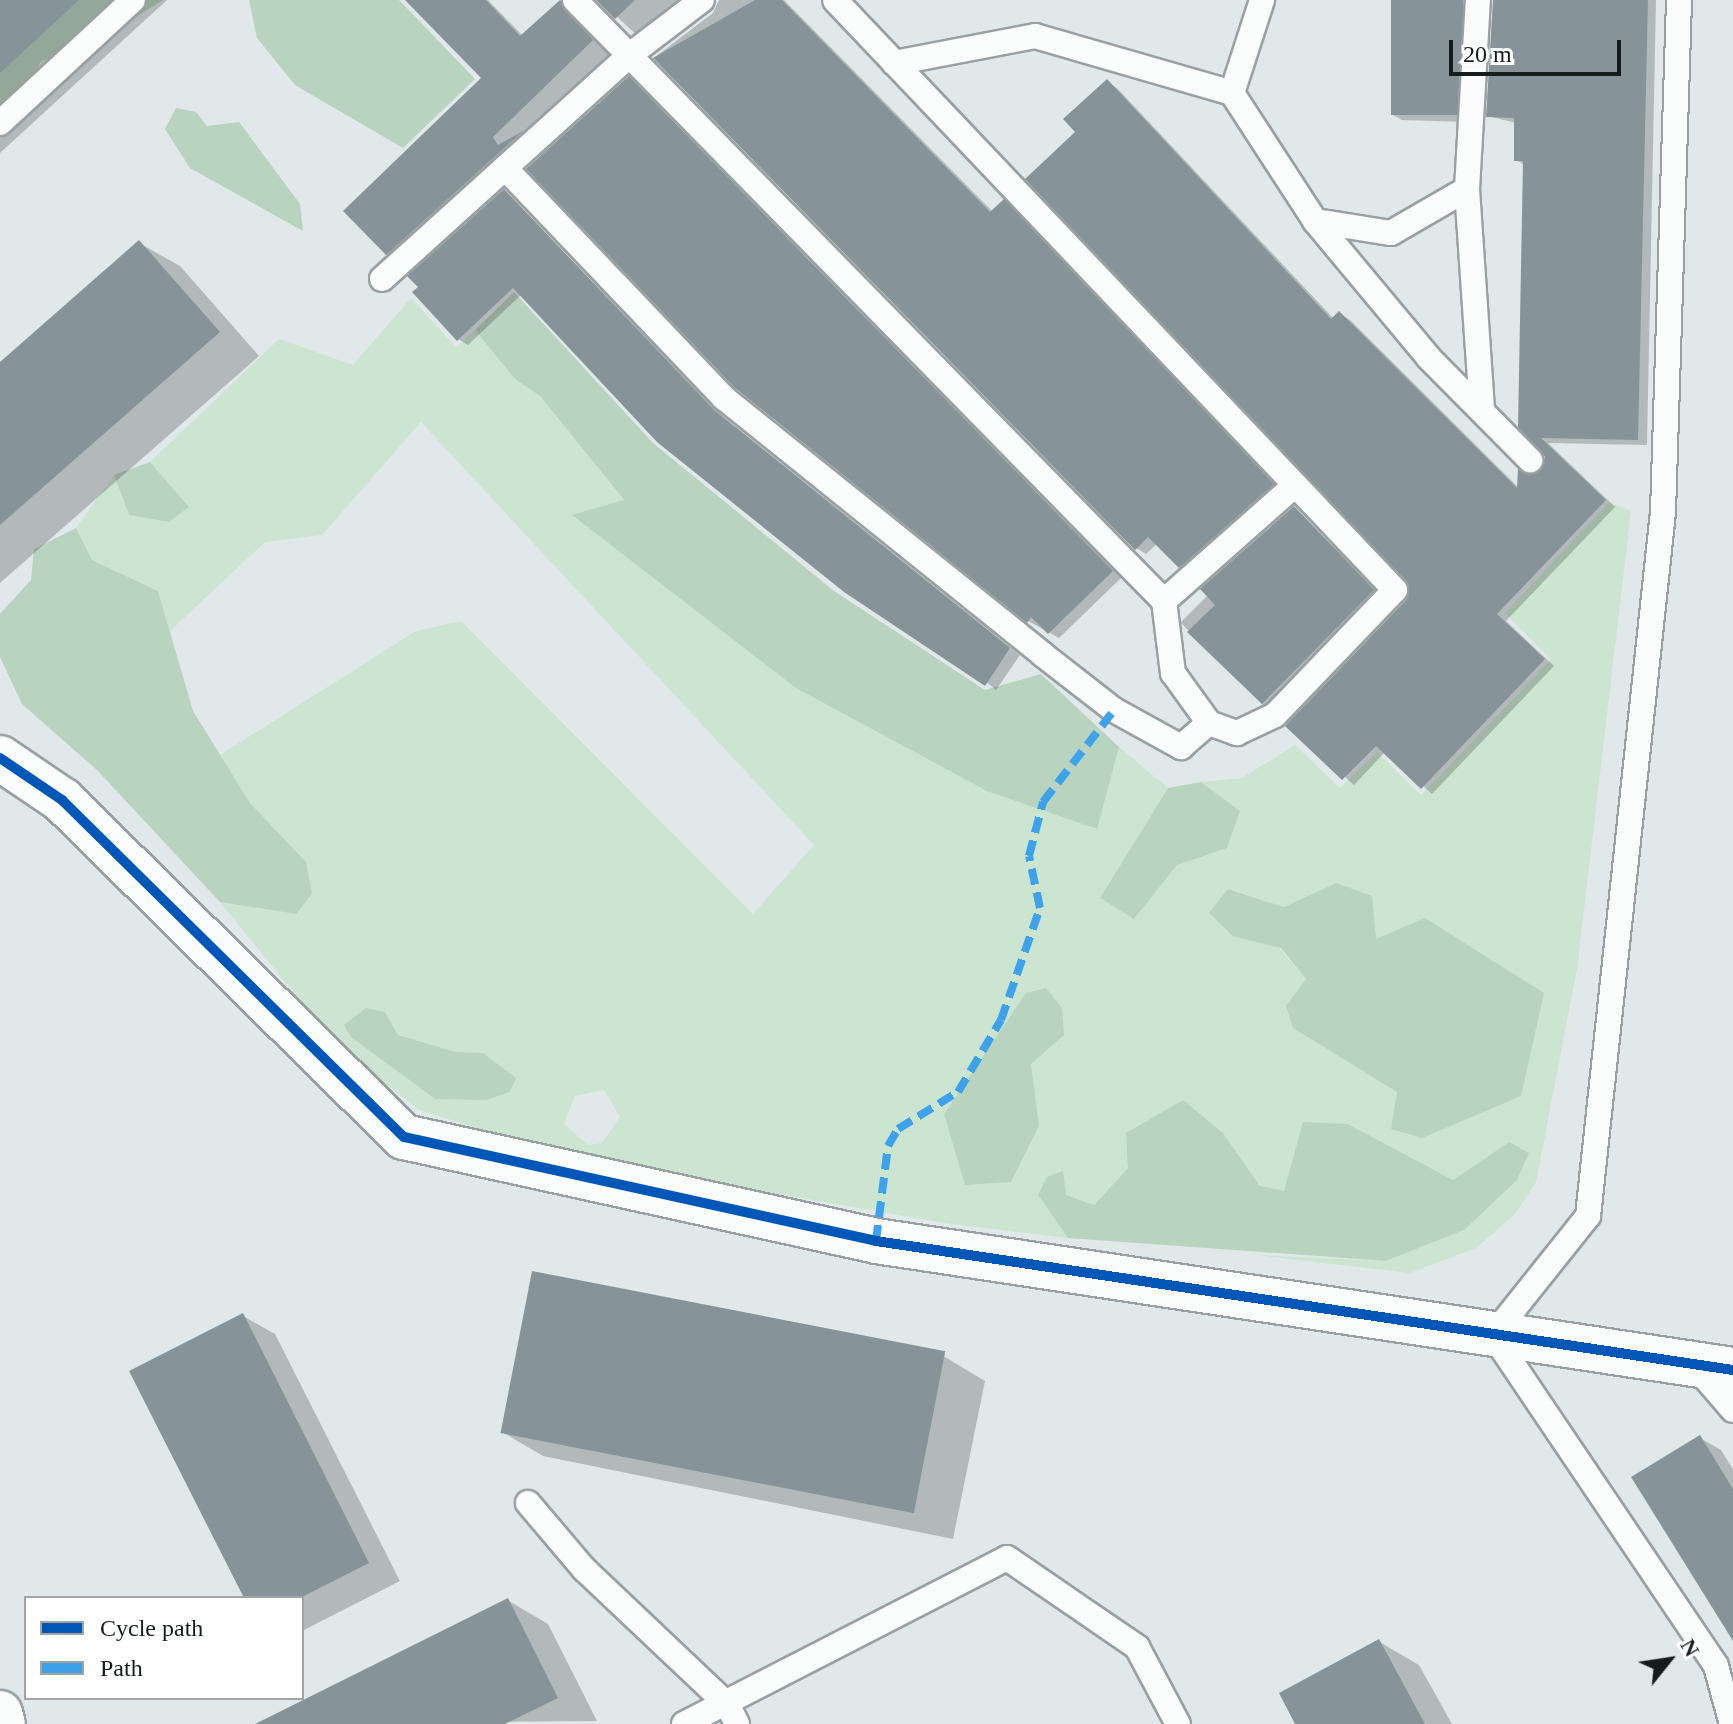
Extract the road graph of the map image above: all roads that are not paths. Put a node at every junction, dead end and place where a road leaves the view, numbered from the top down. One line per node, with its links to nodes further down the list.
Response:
1 (133, 0): 11 (lane)
2 (575, 0): 8 (lane)
3 (702, 0): 8 (lane)
4 (835, 0): 9 (lane)
5 (1262, 0): 10 (lane)
6 (1478, 0): 13 (lane)
7 (1679, 0): 22 (lane)
8 (631, 54): 12 (lane); 19 (lane)
9 (894, 63): 10 (lane); 18 (lane)
10 (1232, 93): 14 (lane)
11 (0, 123)
12 (505, 168): 15 (lane); 20 (lane)
13 (1467, 189): 14 (lane); 16 (lane)
14 (1315, 221): 16 (lane)
15 (382, 279)
16 (1482, 411): 17 (lane)
17 (1530, 460)
18 (1293, 487): 19 (lane); 20 (lane)
19 (1164, 601): 20 (lane)
20 (1209, 723)
21 (0, 758): 22 (street)
22 (1493, 1335): 23 (street); 31 (lane)
23 (1713, 1367): 24 (lane)
24 (1733, 1410)
25 (528, 1503): 27 (lane)
26 (0, 1713): 28 (street)
27 (732, 1714): 29 (lane); 30 (lane)
28 (3, 1724)
29 (684, 1724)
30 (1178, 1724)
31 (1732, 1724)

